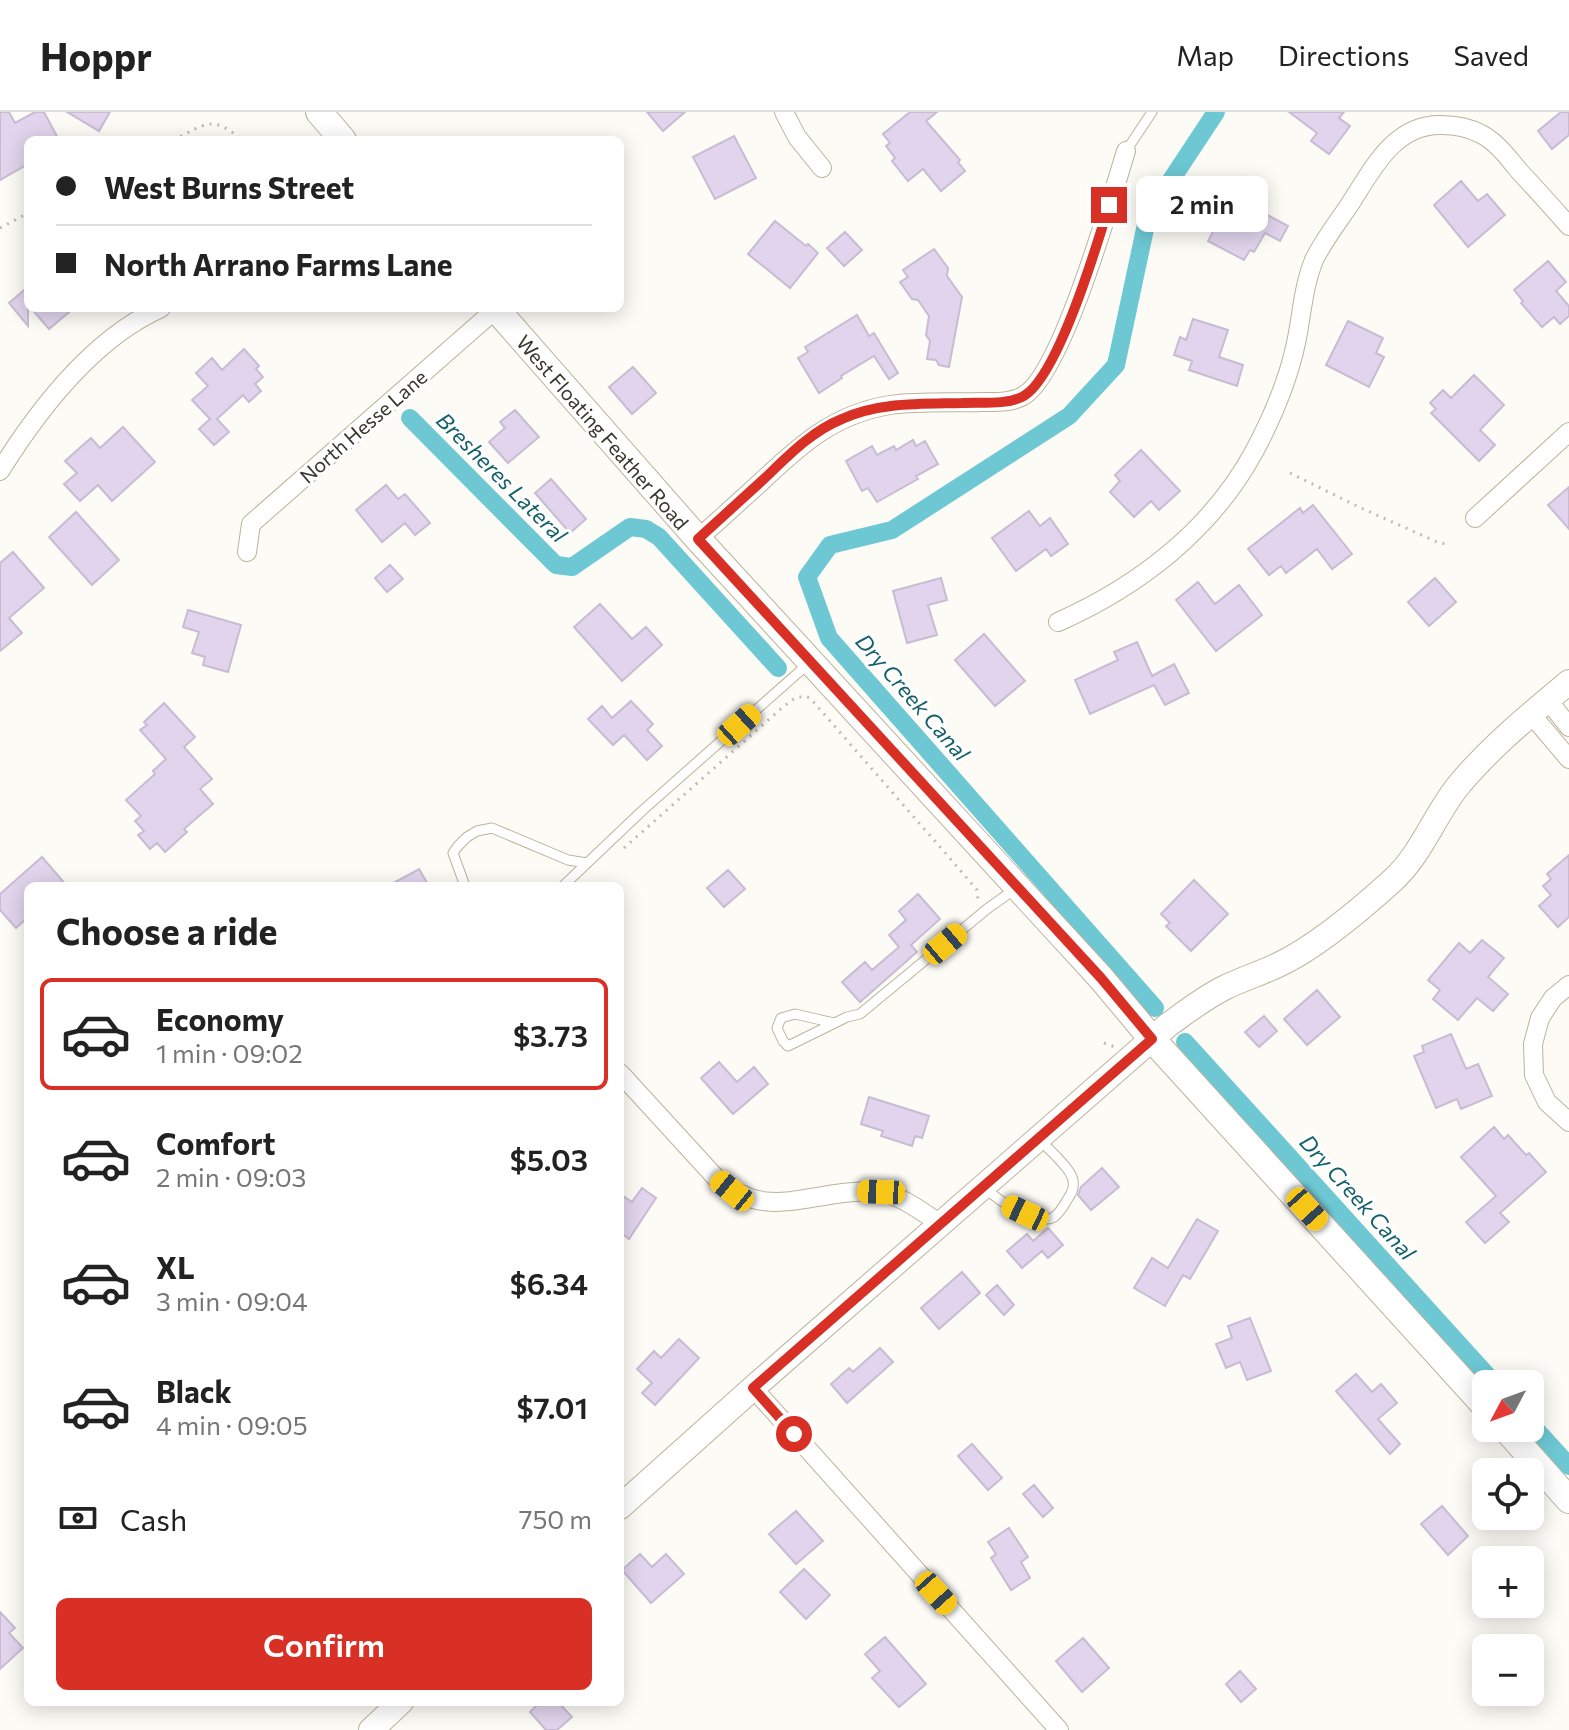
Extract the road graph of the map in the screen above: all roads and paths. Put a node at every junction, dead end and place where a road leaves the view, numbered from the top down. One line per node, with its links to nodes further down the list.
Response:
1 (319, 112): 6 (main road)
2 (784, 112): 8 (street)
3 (1152, 112): 7 (lane)
4 (182, 136): 5 (path)
5 (237, 136)
6 (340, 136)
7 (1126, 151): 19 (street)
8 (822, 168)
9 (24, 215): 11 (path)
10 (1569, 226): 22 (street)
11 (0, 228)
12 (152, 312): 16 (street)
13 (492, 312): 21 (street, North Hesse Lane)
14 (498, 312): 19 (main road, West Floating Feather Road)
15 (1569, 432): 18 (street)
16 (0, 471)
17 (1290, 473): 20 (path)
18 (1475, 518)
19 (698, 539): 23 (main road, West Floating Feather Road)
20 (1446, 544)
21 (247, 552)
22 (1058, 622)
23 (811, 661): 29 (lane); 32 (main road, West Floating Feather Road)
24 (1569, 682): 25 (street)
25 (1539, 707): 26 (street); 27 (street); 36 (street)
26 (1569, 727)
27 (1569, 759)
28 (624, 848): 33 (path)
29 (587, 863): 30 (lane); 31 (lane)
30 (464, 882)
31 (567, 882)
32 (1018, 888): 35 (lane); 36 (main road, West Floating Feather Road)
33 (978, 907)
34 (1569, 985): 38 (street)
35 (834, 1023): 35 (lane)
36 (1152, 1039): 39 (street); 43 (main road, West Floating Feather Road)
37 (624, 1077): 41 (street)
38 (1569, 1122)
39 (1039, 1138): 40 (street); 40 (lane)
40 (983, 1187): 41 (street)
41 (941, 1224): 42 (street)
42 (753, 1388): 46 (street); 49 (street)
43 (1472, 1392)
44 (1517, 1442): 45 (main road)
45 (1569, 1500)
46 (624, 1503)
47 (397, 1706): 48 (street)
48 (371, 1730)
49 (1059, 1730)

